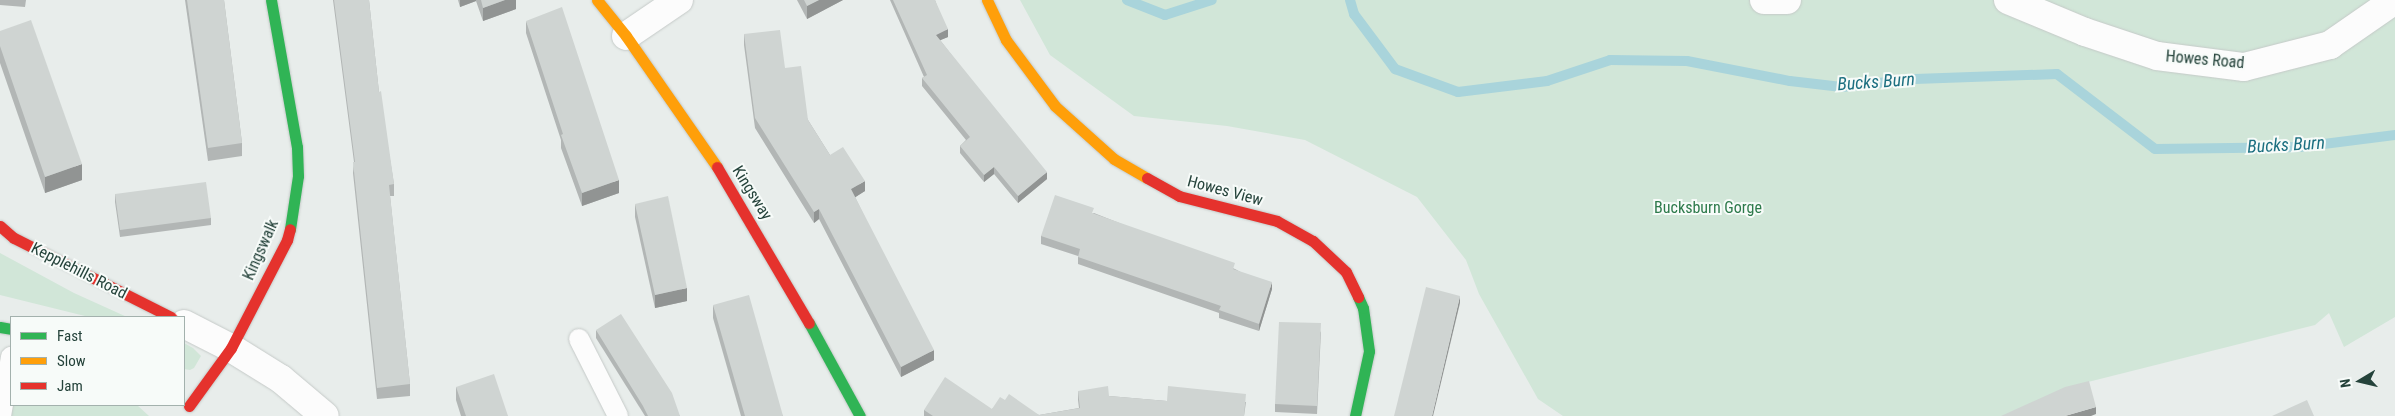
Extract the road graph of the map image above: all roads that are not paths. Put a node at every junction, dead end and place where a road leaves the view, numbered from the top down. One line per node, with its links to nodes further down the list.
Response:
1 (271, 0): 14 (street, Kingswalk)
2 (596, 0): 9 (street, Kingsway)
3 (679, 0): 9 (street)
4 (987, 0): 22 (street, Howes View)
5 (1764, 0): 6 (street)
6 (1787, 0)
7 (2008, 0): 8 (street, Howes Road)
8 (2395, 0)
9 (626, 36): 21 (street, Kingsway)
10 (0, 226): 11 (street, Kepplehills Road)
11 (169, 316)
12 (185, 325): 14 (street)
13 (580, 339): 20 (lane)
14 (231, 348): 16 (street, Kingswalk); 19 (street)
15 (10, 363): 17 (lane)
16 (186, 404): 18 (street)
17 (1, 416)
18 (200, 416)
19 (325, 416)
20 (618, 416)
21 (860, 416)
22 (1355, 416)

